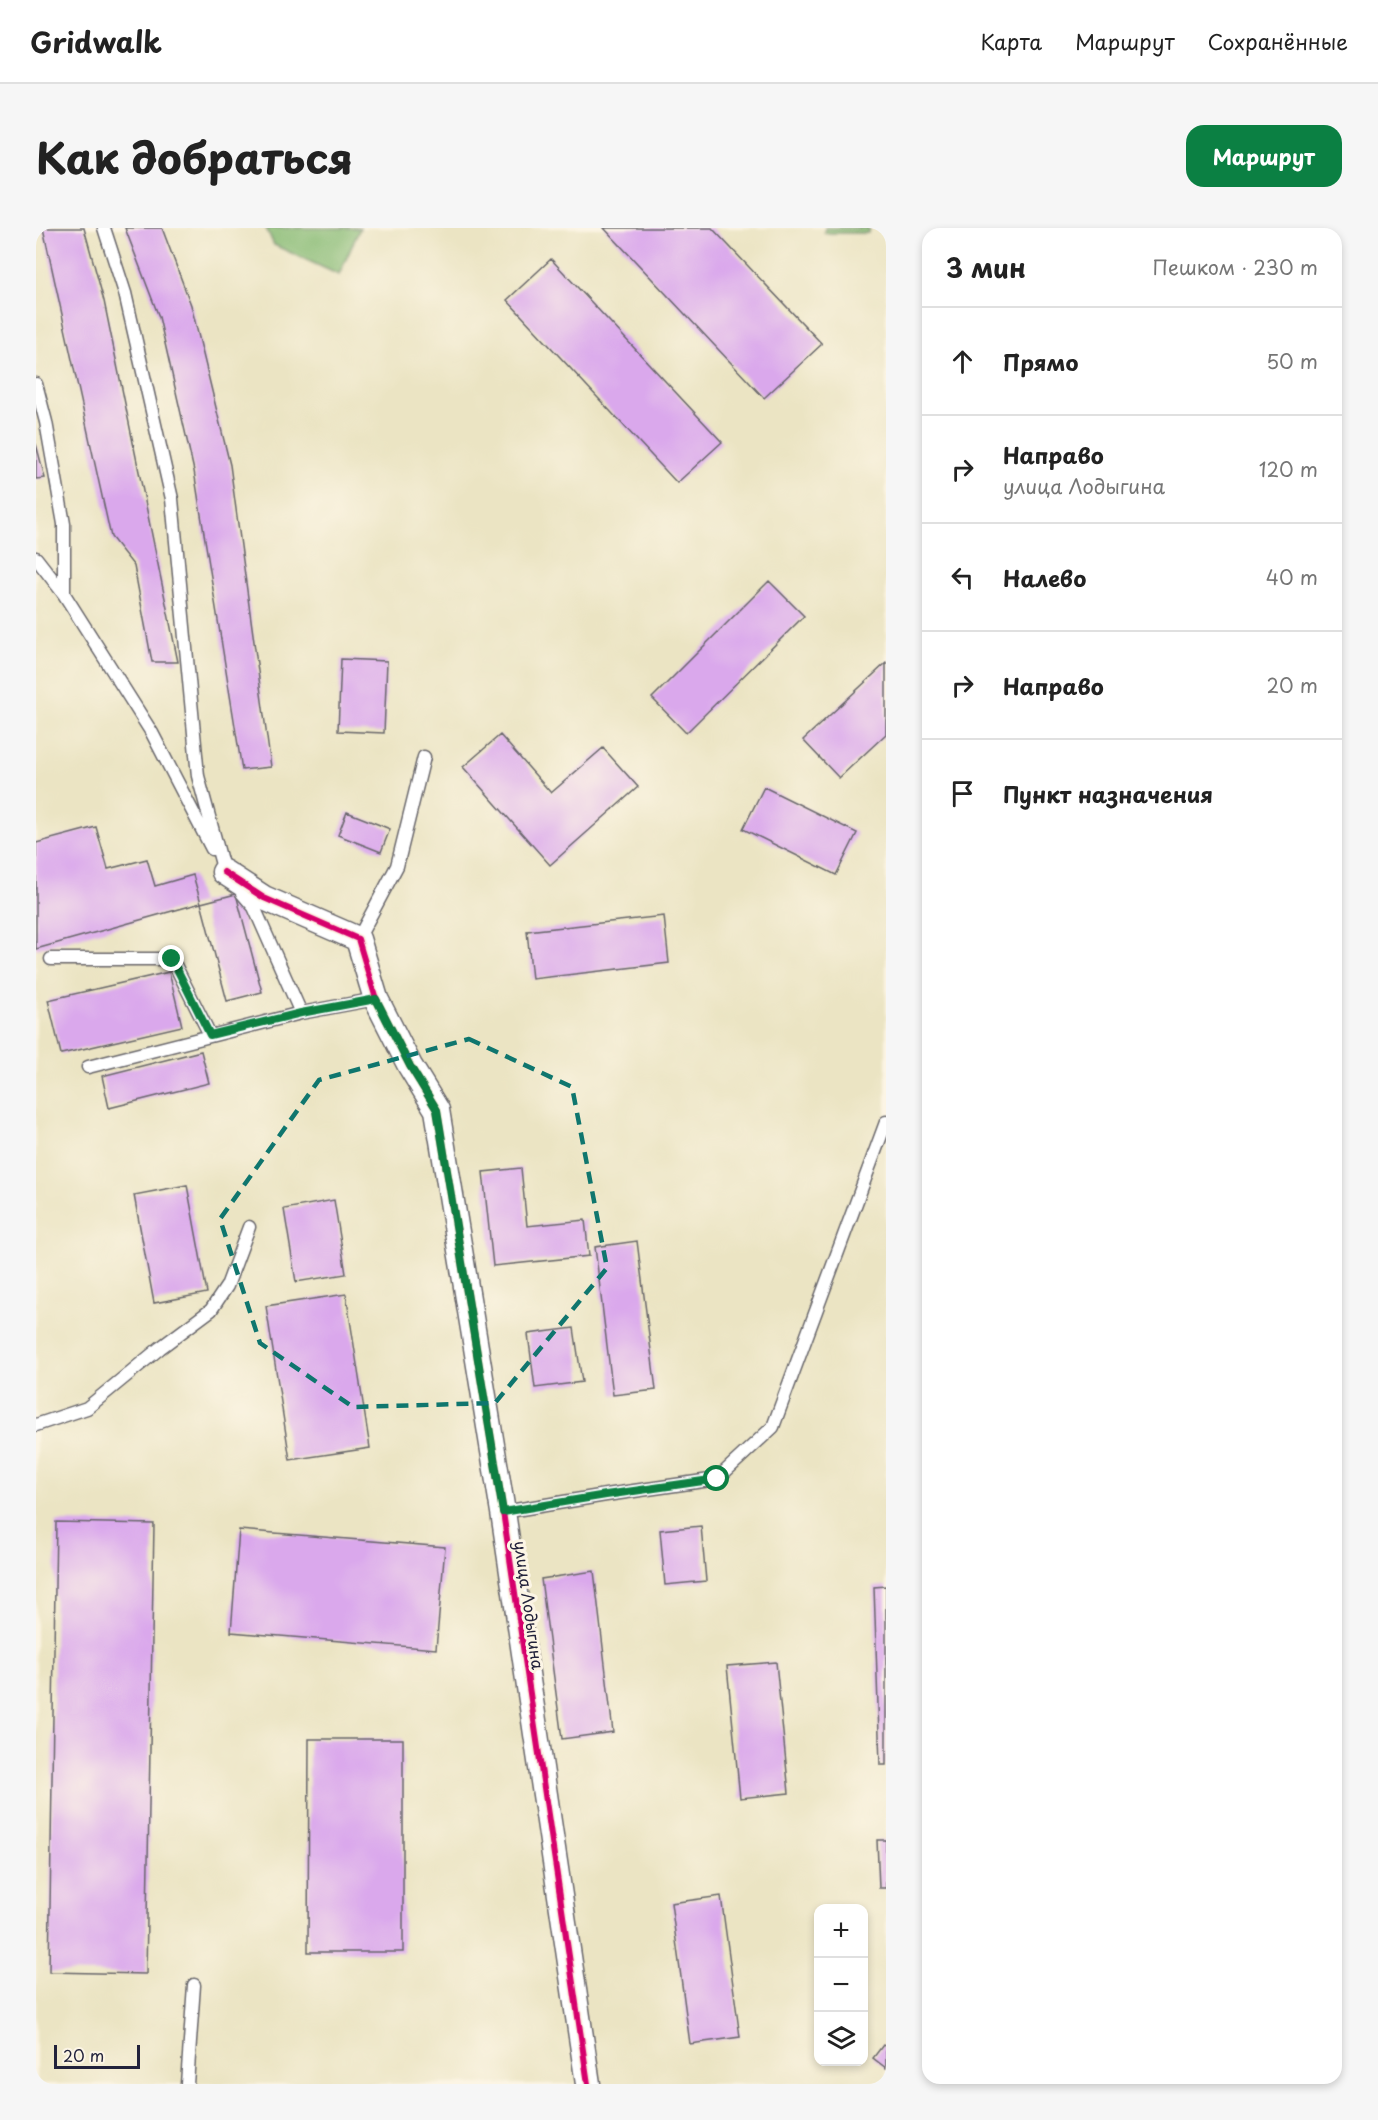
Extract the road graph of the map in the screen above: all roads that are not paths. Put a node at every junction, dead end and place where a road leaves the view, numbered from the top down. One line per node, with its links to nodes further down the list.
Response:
1 (104, 228): 6 (lane)
2 (36, 384): 4 (lane)
3 (36, 558): 4 (lane)
4 (64, 594): 6 (lane)
5 (424, 757): 7 (lane)
6 (224, 872): 7 (street); 10 (lane)
7 (358, 939): 9 (street, улица Лодыгина)
8 (51, 959): 11 (lane)
9 (376, 999): 10 (lane); 16 (street, улица Лодыгина)
10 (301, 1013): 11 (lane)
11 (210, 1035): 12 (lane)
12 (88, 1067)
13 (886, 1122): 16 (lane)
14 (249, 1227): 15 (lane)
15 (36, 1425)
16 (503, 1512): 19 (street, улица Лодыгина)
17 (194, 1985): 18 (lane)
18 (187, 2084)
19 (588, 2084)

